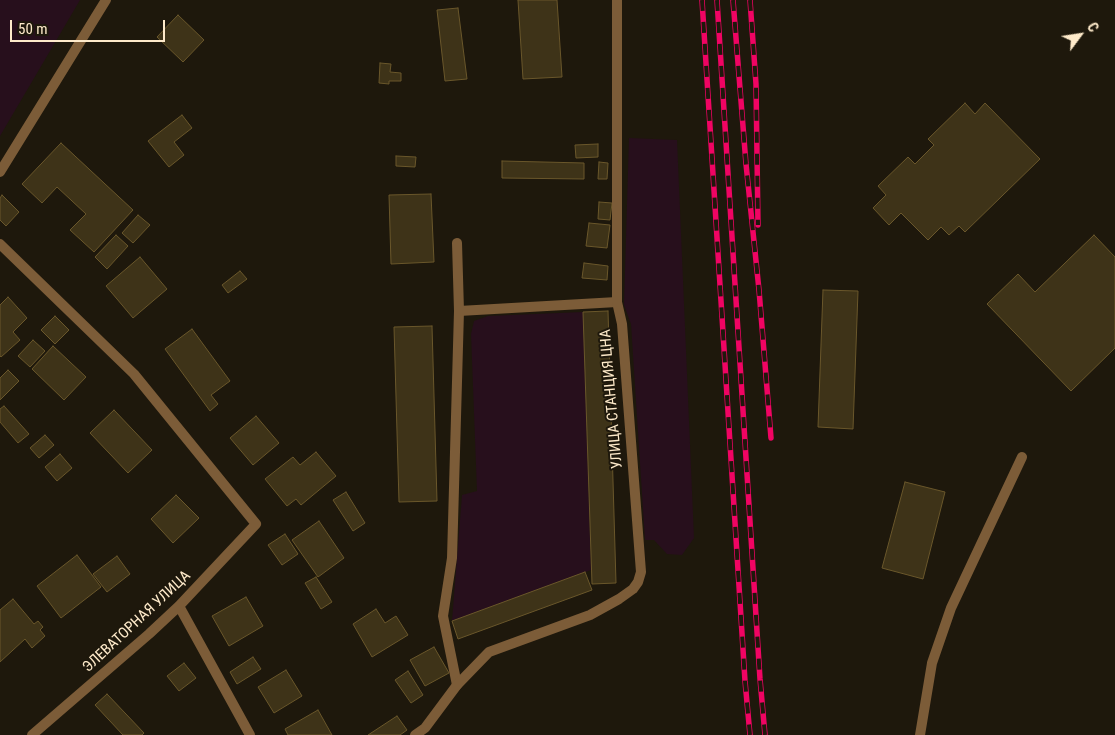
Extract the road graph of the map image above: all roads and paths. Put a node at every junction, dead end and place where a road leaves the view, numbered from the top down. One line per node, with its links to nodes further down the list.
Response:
1 (106, 0): 3 (street)
2 (617, 0): 6 (street, УЛИЦА СТАНЦИЯ ЦНА)
3 (0, 172)
4 (457, 243): 7 (street)
5 (0, 244): 9 (street, ЭЛЕВАТОРНАЯ УЛИЦА)
6 (617, 302): 7 (street); 10 (street, УЛИЦА СТАНЦИЯ ЦНА)
7 (459, 310): 10 (street)
8 (1022, 457): 14 (street)
9 (180, 606): 11 (street, ЭЛЕВАТОРНАЯ УЛИЦА); 12 (street)
10 (457, 685): 13 (street)
11 (32, 735)
12 (250, 735)
13 (415, 735)
14 (920, 735)

